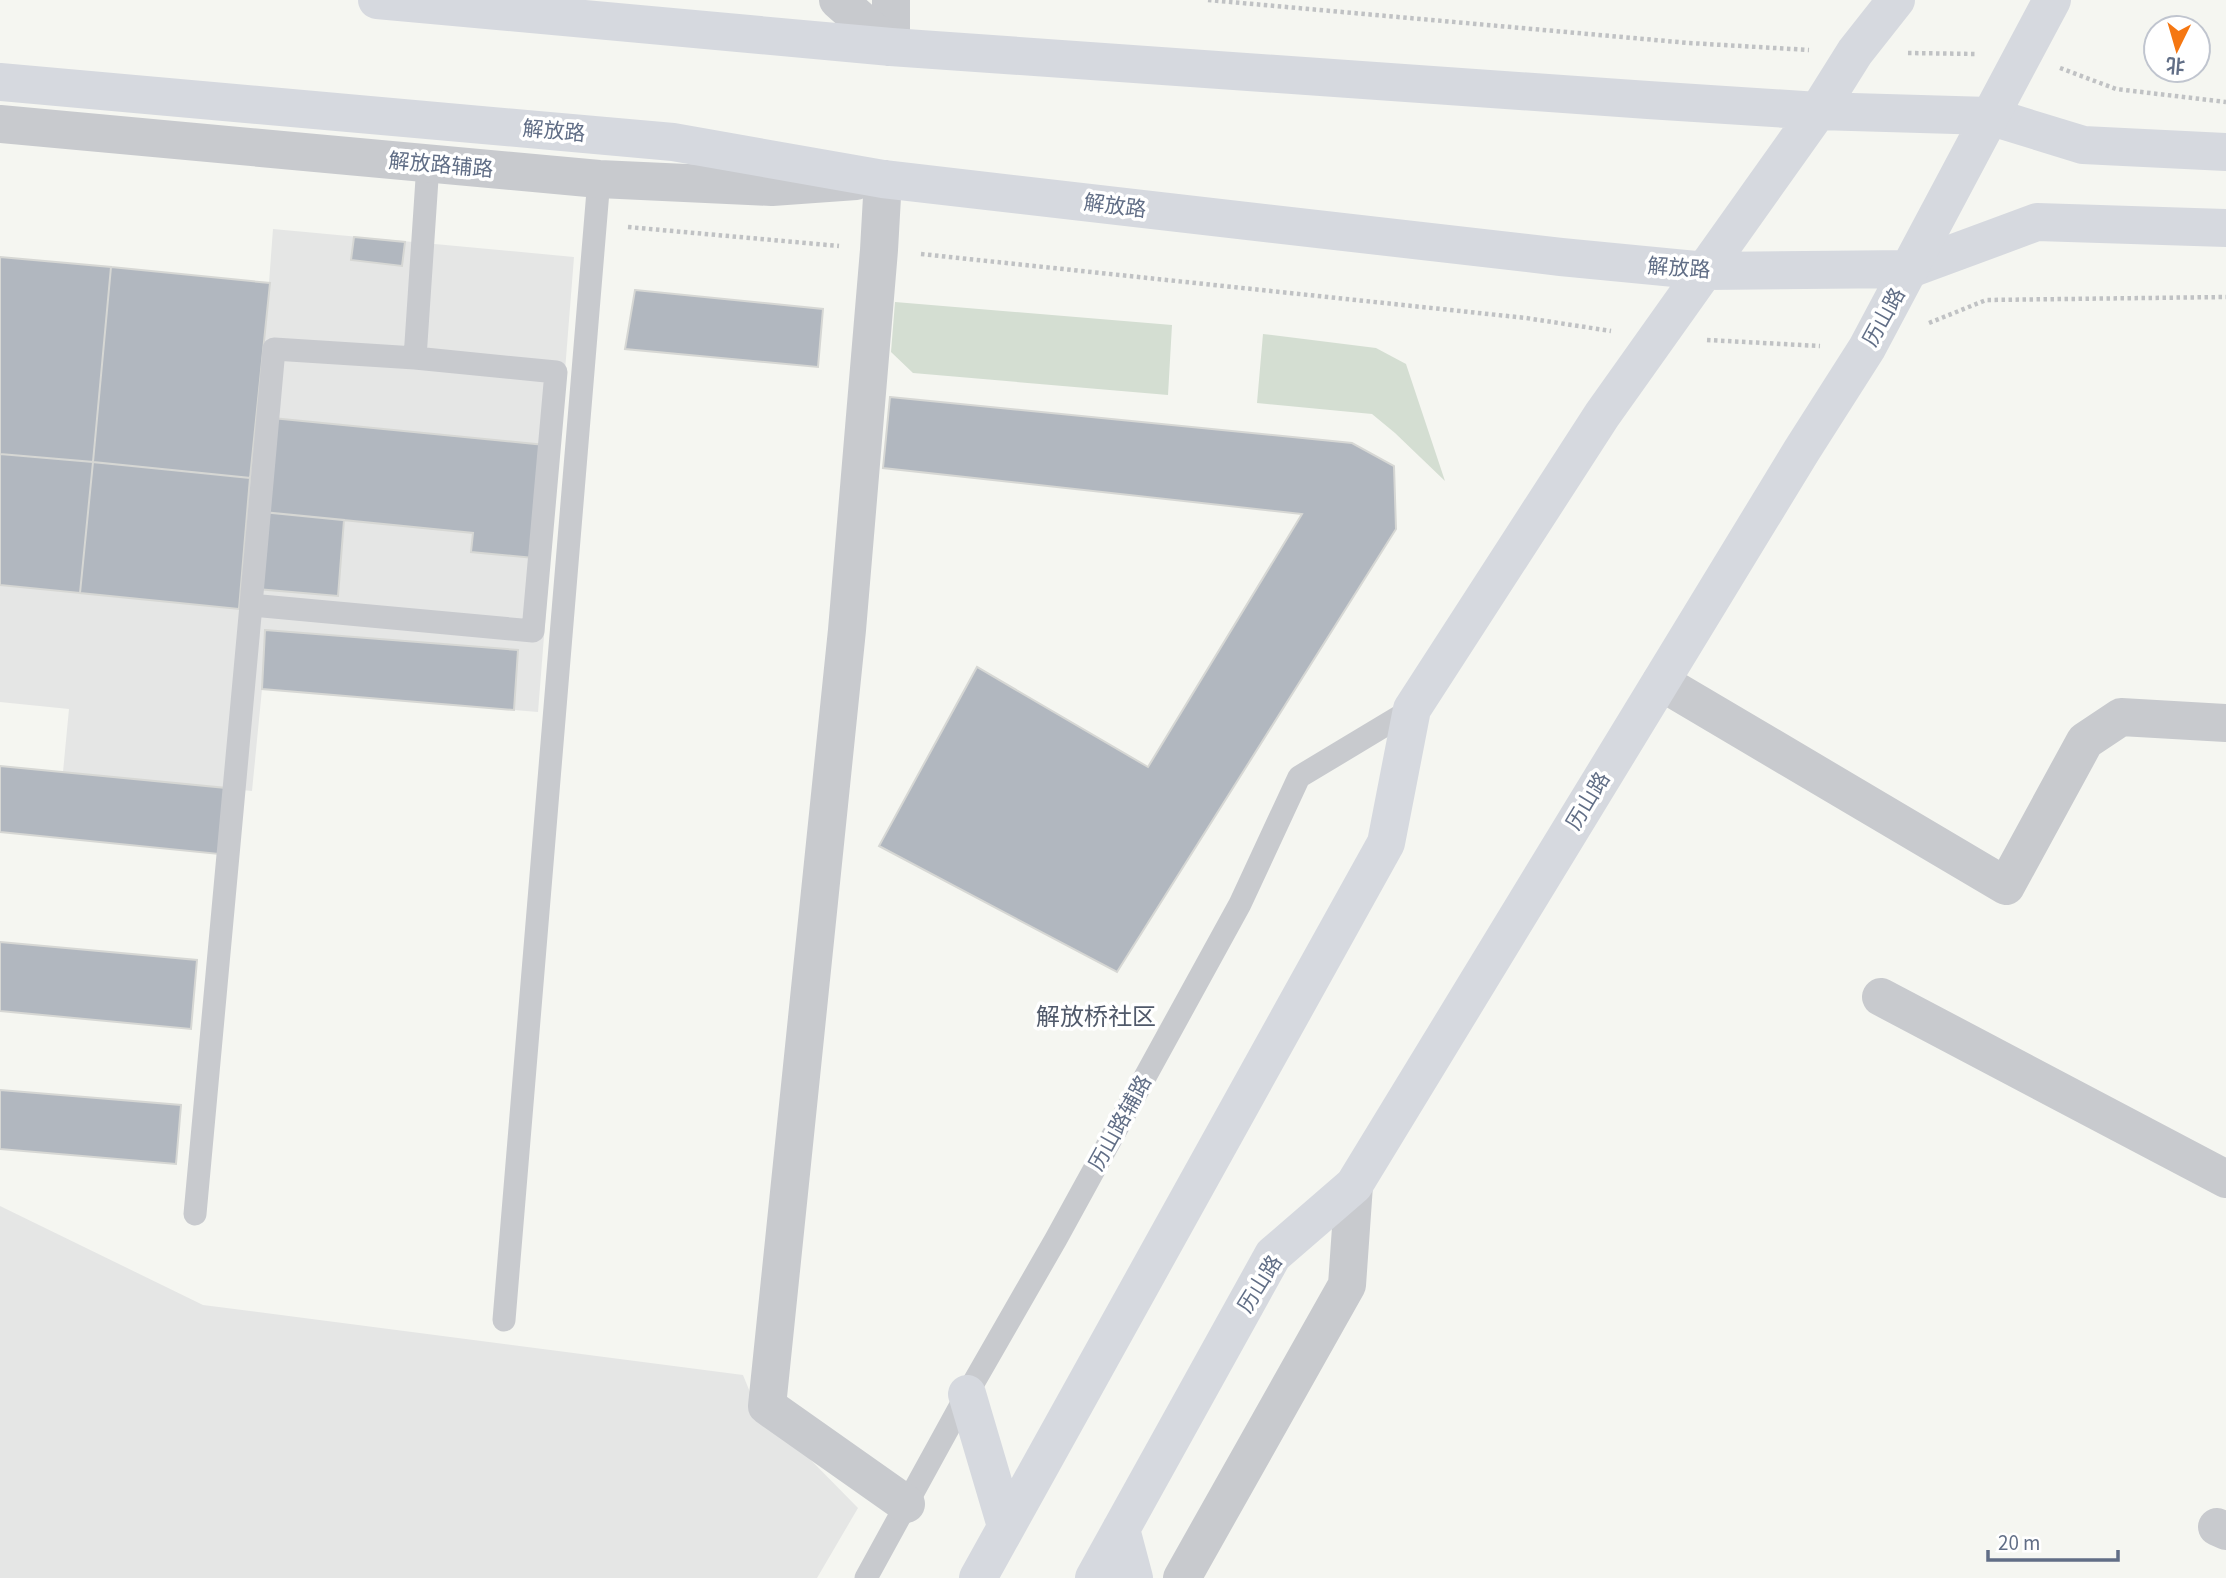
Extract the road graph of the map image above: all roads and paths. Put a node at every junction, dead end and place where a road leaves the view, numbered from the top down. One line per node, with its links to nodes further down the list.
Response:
1 (377, 0): 7 (main road)
2 (838, 0): 7 (street)
3 (891, 0): 7 (street)
4 (1208, 0): 8 (path)
5 (1896, 0): 8 (main road)
6 (2052, 0): 9 (main road, 历山路)
7 (891, 47): 12 (main road)
8 (1855, 52): 9 (path); 12 (main road)
9 (2024, 55): 11 (path); 13 (main road, 历山路)
10 (0, 82): 18 (main road, 解放路)
11 (2226, 102)
12 (1818, 111): 13 (main road); 23 (main road)
13 (1989, 116): 15 (main road); 22 (main road, 历山路)
14 (0, 124): 16 (street, 解放路辅路)
15 (2226, 152)
16 (428, 164): 17 (street, 解放路辅路); 28 (lane)
17 (599, 179): 18 (street, 解放路辅路); 19 (lane)
18 (883, 179): 21 (street); 23 (main road, 解放路)
19 (597, 224): 21 (path); 37 (lane)
20 (2226, 228): 22 (main road, 解放路)
21 (879, 250): 26 (path); 39 (street)
22 (1910, 269): 23 (main road, 解放路); 27 (main road, 历山路)
23 (1706, 271): 26 (main road)
24 (2226, 297): 25 (path)
25 (1927, 324)
26 (1658, 338): 27 (path); 31 (main road)
27 (1867, 348): 30 (main road, 历山路)
28 (415, 358): 29 (lane); 29 (lane)
29 (251, 605): 36 (lane)
30 (1661, 682): 32 (street); 35 (main road, 历山路)
31 (1412, 709): 38 (lane, 历山路辅路); 40 (main road)
32 (2226, 723)
33 (1881, 997): 34 (street)
34 (2226, 1179)
35 (1354, 1185): 41 (main road, 历山路); 46 (street)
36 (195, 1214)
37 (504, 1320)
38 (967, 1394): 39 (lane, 历山路辅路); 40 (main road)
39 (906, 1504): 42 (lane, 历山路辅路)
40 (1006, 1526): 43 (main road)
41 (1121, 1529): 44 (main road, 历山路); 45 (main road)
42 (866, 1578)
43 (978, 1578)
44 (1094, 1578)
45 (1134, 1578)
46 (1182, 1578)

